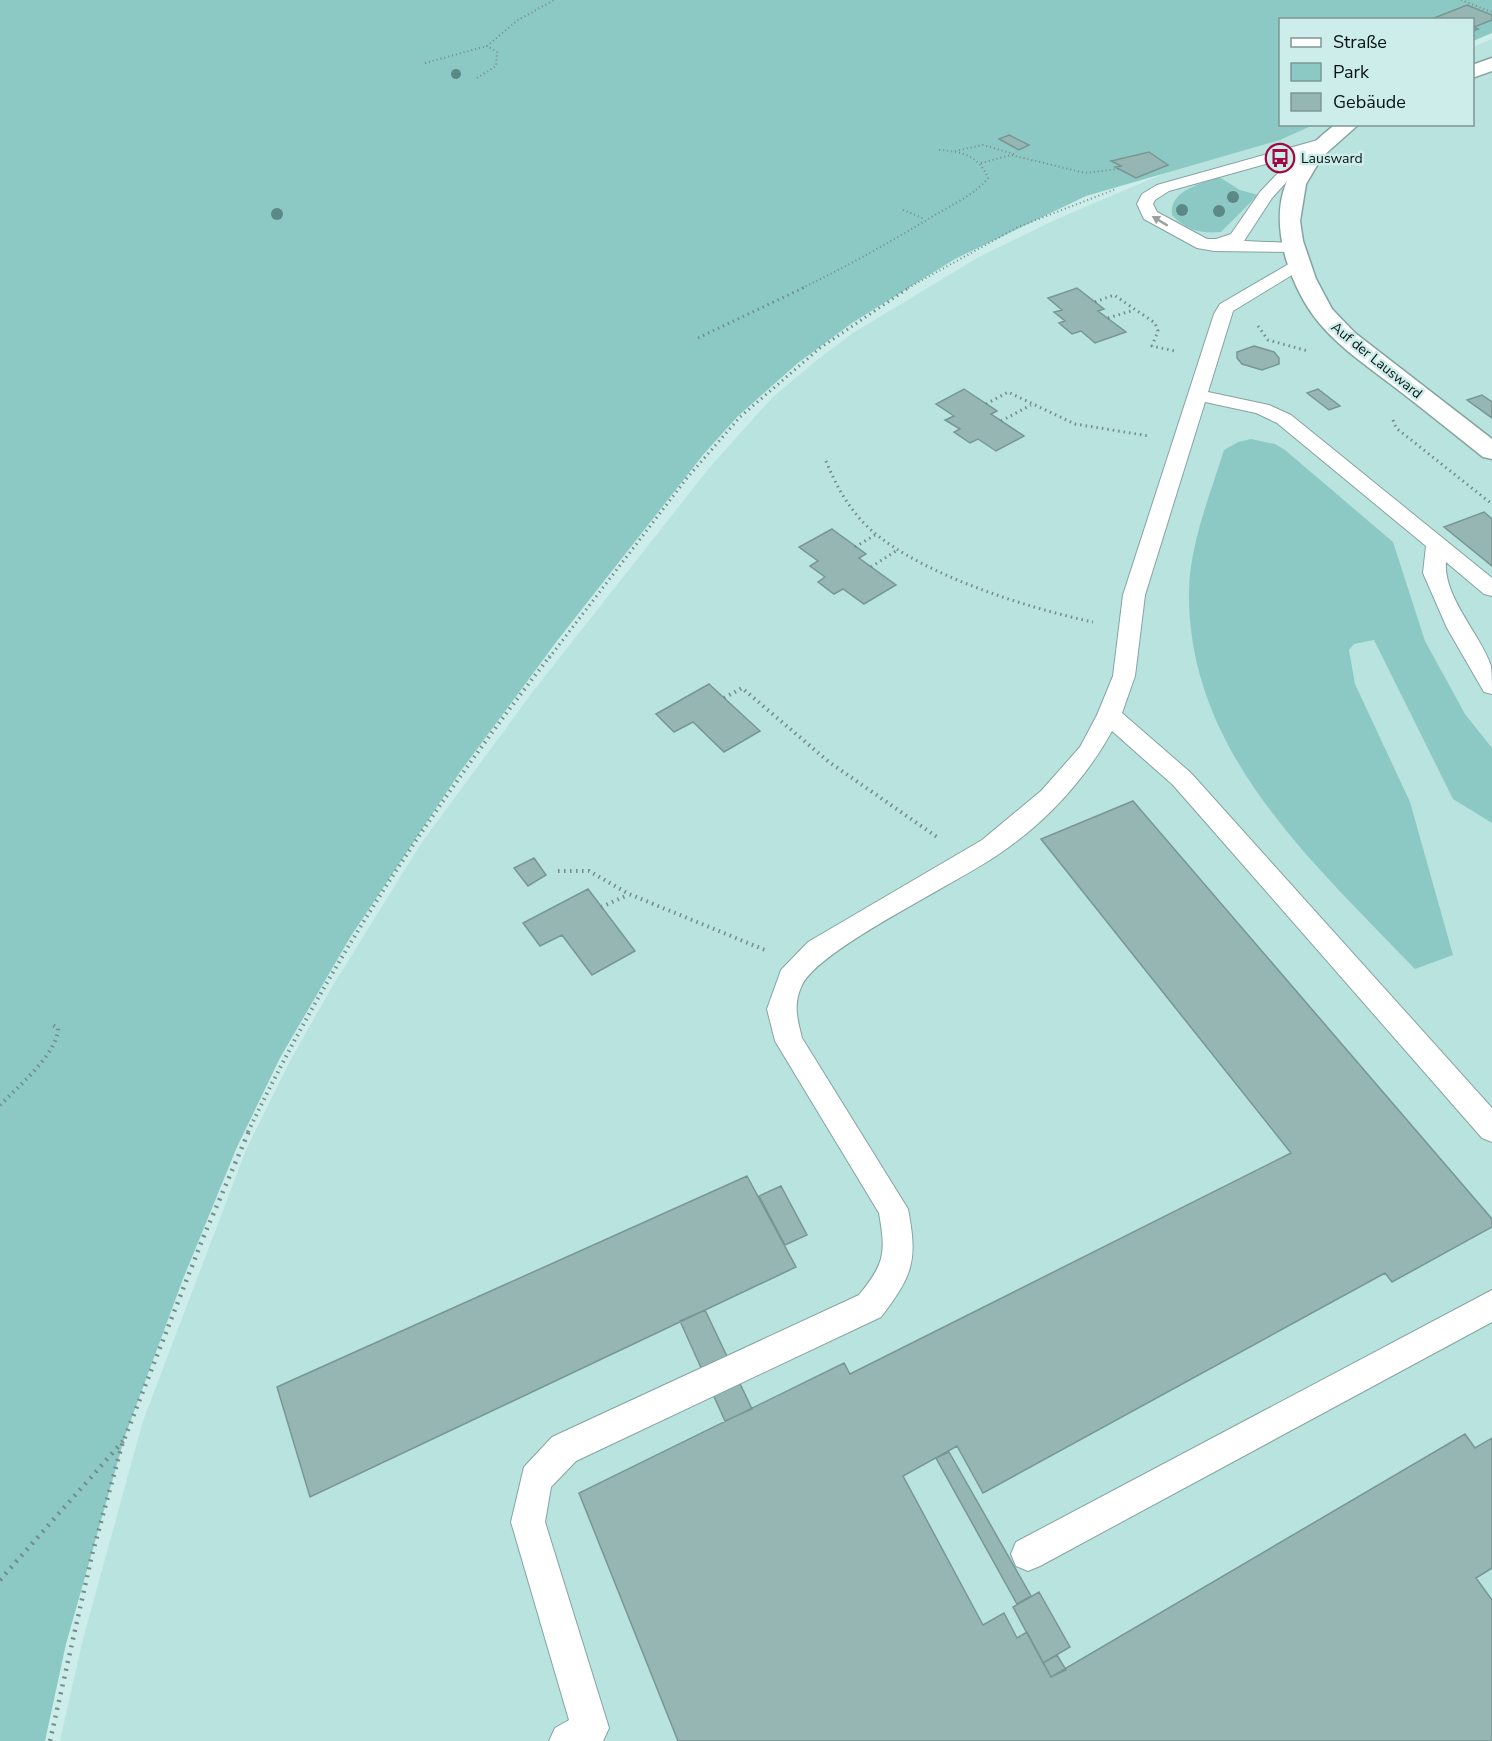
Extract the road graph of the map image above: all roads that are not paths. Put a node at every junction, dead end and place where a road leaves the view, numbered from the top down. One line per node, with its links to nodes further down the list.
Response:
1 (1492, 64): 2 (street)
2 (1474, 72)
3 (1346, 126): 4 (street, Auf der Lausward)
4 (1325, 143): 5 (lane); 5 (lane, one-way to 4); 6 (street, Auf der Lausward)
5 (1212, 246): 6 (lane)
6 (1296, 255): 7 (lane); 8 (street, Auf der Lausward)
7 (1197, 395): 9 (lane); 12 (lane)
8 (1492, 451)
9 (1437, 543): 10 (lane); 11 (lane)
10 (1492, 589)
11 (1492, 686)
12 (1109, 715): 13 (lane); 16 (lane)
13 (1492, 1129)
14 (1492, 1305): 15 (lane)
15 (1028, 1554)
16 (584, 1737)

